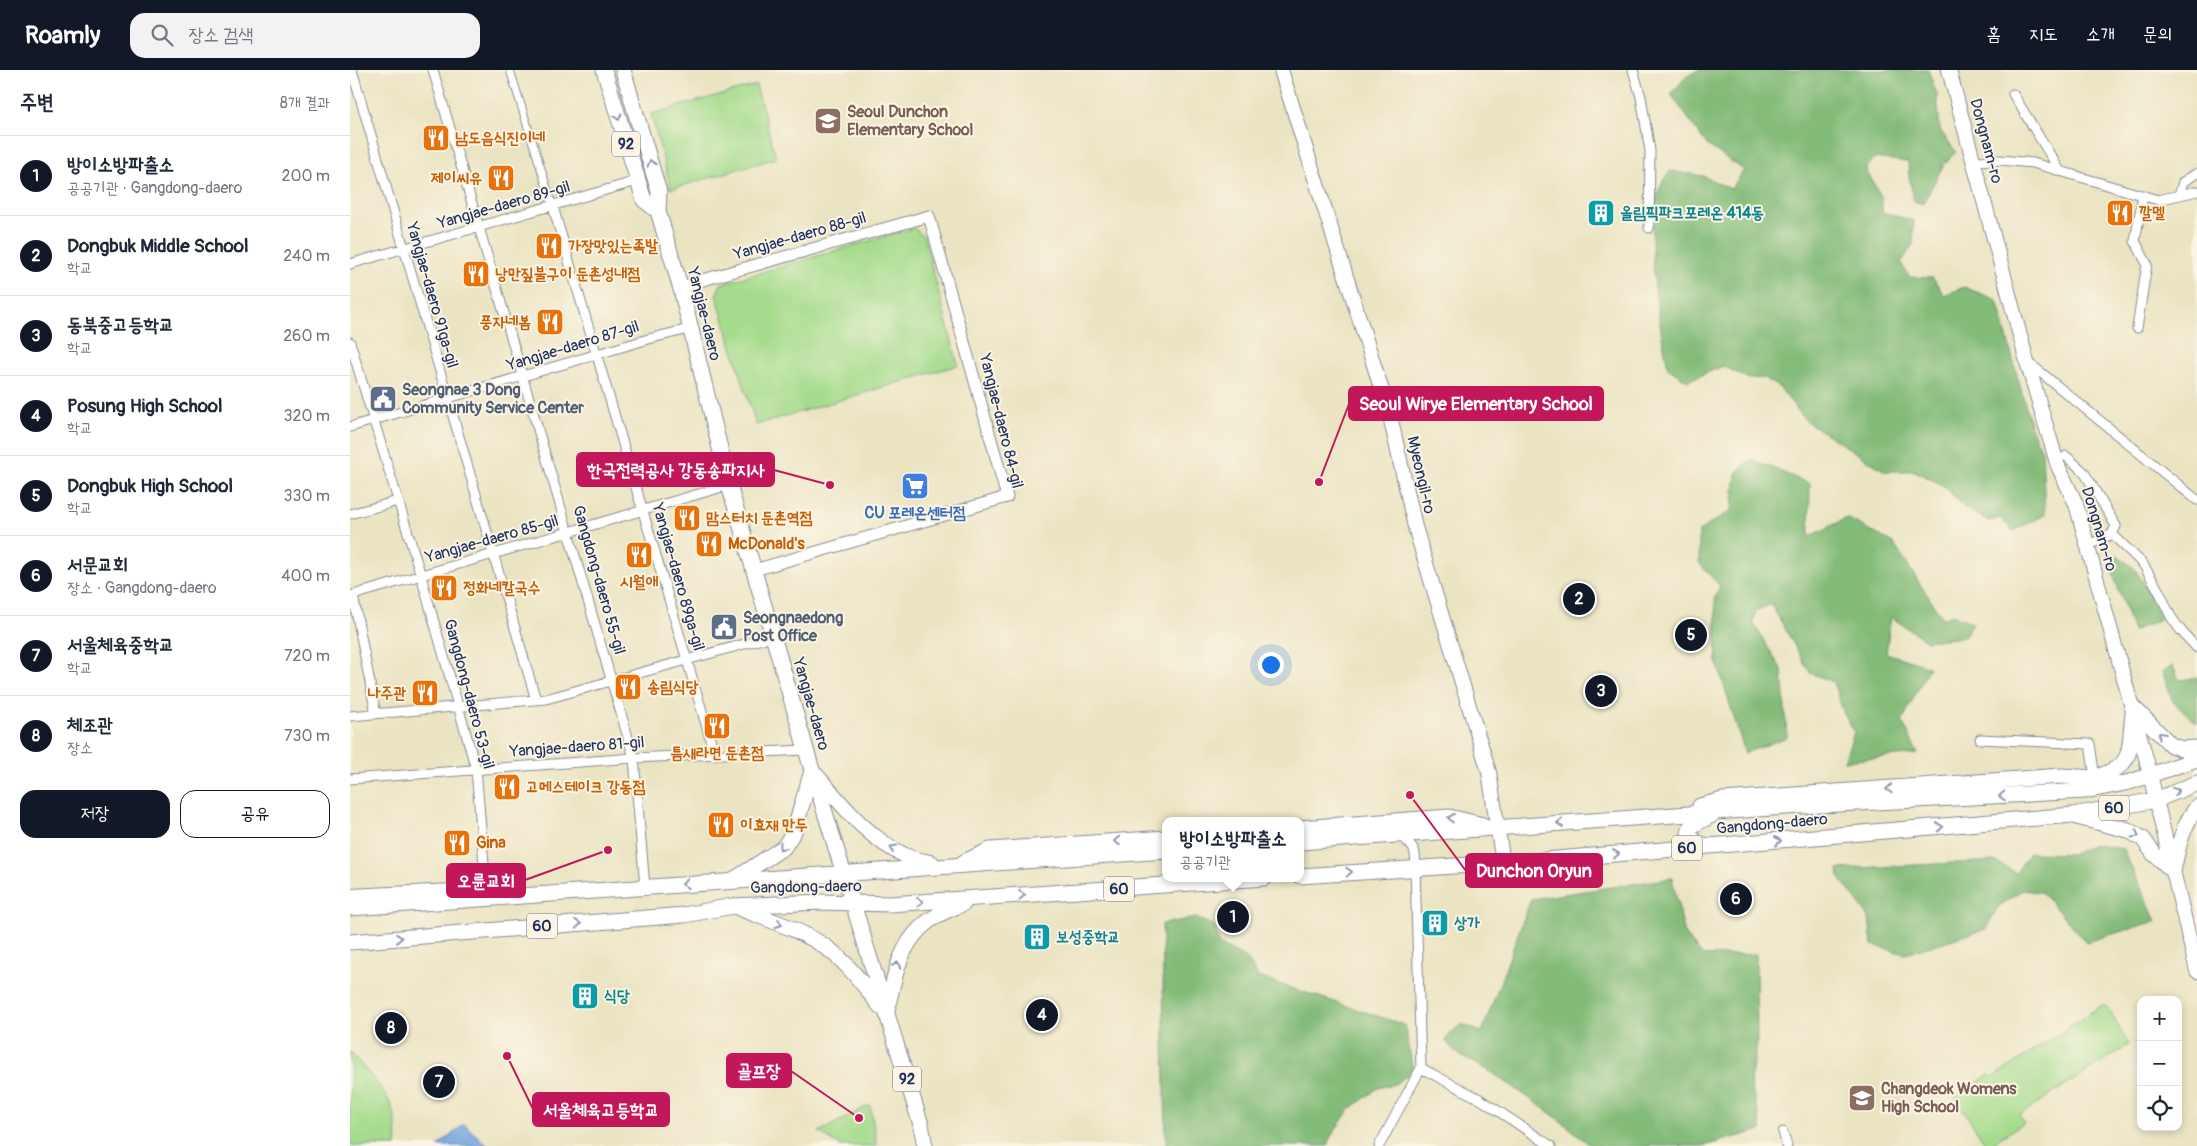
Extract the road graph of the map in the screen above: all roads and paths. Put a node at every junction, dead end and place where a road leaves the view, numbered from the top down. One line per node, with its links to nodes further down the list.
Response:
1 (352, 70): 22 (street, Yangjae-daero 91ga-gil)
2 (433, 70): 20 (street, Gangdong-daero 55-gil)
3 (510, 70): 17 (street)
4 (604, 70): 13 (main road, Yangjae-daero / 92, one-way to 13)
5 (623, 70): 18 (main road, Yangjae-daero / 92, one-way to 5)
6 (1282, 70): 75 (main road, Myeongil-ro)
7 (1633, 70): 21 (street)
8 (1949, 70): 10 (main road, Dongnam-ro)
9 (2013, 94): 11 (street)
10 (1974, 161): 11 (street); 29 (main road, Dongnam-ro)
11 (2060, 171): 15 (street)
12 (2197, 173): 16 (street)
13 (637, 181): 17 (street, Yangjae-daero 89-gil); 18 (main road, Yangjae-daero / 92)
14 (2197, 191): 16 (street)
15 (2143, 195): 16 (street); 26 (street)
16 (2179, 195)
17 (553, 207): 20 (street, Yangjae-daero 89-gil); 28 (street, Yangjae-daero 89ga-gil)
18 (658, 211): 24 (main road, Yangjae-daero / 92)
19 (929, 216): 24 (street, Yangjae-daero 88-gil); 44 (street, Yangjae-daero 84-gil)
20 (479, 228): 22 (street, Yangjae-daero 89-gil); 30 (street, Gangdong-daero 55-gil)
21 (1649, 228)
22 (403, 249): 23 (street, Yangjae-daero 89-gil); 31 (street, Yangjae-daero 91ga-gil)
23 (350, 264)
24 (681, 289): 25 (main road, Yangjae-daero / 92)
25 (690, 328): 28 (street, Yangjae-daero 87-gil); 35 (main road, Yangjae-daero / 92)
26 (2136, 328)
27 (350, 345): 32 (street, Gangdong-daero 53-gil)
28 (597, 355): 30 (street, Yangjae-daero 87-gil); 38 (street, Yangjae-daero 89ga-gil)
29 (2027, 362): 36 (street); 42 (main road, Dongnam-ro)
30 (522, 376): 31 (street, Yangjae-daero 87-gil); 40 (street, Gangdong-daero 55-gil)
31 (447, 398): 32 (street, Yangjae-daero 87-gil); 43 (street, Yangjae-daero 91ga-gil)
32 (373, 420): 33 (street, Yangjae-daero 87-gil); 37 (street, Gangdong-daero 53-gil)
33 (350, 427)
34 (2066, 456): 41 (street)
35 (729, 485): 38 (street, Yangjae-daero 85-gil); 44 (main road, Yangjae-daero / 92)
36 (2197, 500)
37 (398, 501): 39 (street); 45 (street, Gangdong-daero 53-gil)
38 (643, 510): 40 (street, Yangjae-daero 85-gil); 49 (street, Yangjae-daero 89ga-gil)
39 (350, 514)
40 (570, 532): 43 (street, Yangjae-daero 85-gil); 50 (street, Gangdong-daero 55-gil)
41 (2112, 534): 42 (street); 48 (street)
42 (2087, 546): 53 (main road, Dongnam-ro)
43 (492, 555): 45 (street, Yangjae-daero 85-gil); 51 (street, Yangjae-daero 91ga-gil)
44 (754, 570): 47 (main road, Yangjae-daero / 92)
45 (421, 576): 46 (street, Yangjae-daero 85-gil); 52 (street, Gangdong-daero 53-gil)
46 (351, 595): 54 (street)
47 (773, 636): 49 (street); 58 (main road, Yangjae-daero / 92)
48 (2197, 648)
49 (687, 661): 50 (street); 59 (street, Yangjae-daero 89ga-gil)
50 (612, 681): 51 (street); 60 (street, Gangdong-daero 55-gil)
51 (536, 700): 52 (street)
52 (459, 708): 54 (street); 62 (street, Gangdong-daero 53-gil)
53 (2132, 710): 57 (main road, one-way to 53); 64 (main road, Dongnam-ro); 65 (main road)
54 (376, 714): 55 (street)
55 (350, 716)
56 (1980, 739): 65 (street)
57 (2197, 748)
58 (806, 750): 59 (street, Yangjae-daero 81-gil); 63 (main road, Yangjae-daero / 92)
59 (715, 755): 60 (street, Yangjae-daero 81-gil)
60 (634, 758): 62 (street, Yangjae-daero 81-gil); 89 (street, Gangdong-daero 55-gil)
61 (2197, 759): 64 (main road, Gangdong-daero)
62 (476, 770): 66 (street, Yangjae-daero 81-gil); 92 (street, Gangdong-daero 53-gil)
63 (812, 770): 82 (main road, one-way to 63); 85 (main road, Yangjae-daero / 92); 87 (main road, one-way to 87)
64 (2150, 776): 68 (main road, Gangdong-daero / 60); 69 (main road, Dongnam-ro)
65 (2095, 778): 68 (main road); 72 (main road, one-way to 72)
66 (350, 779)
67 (2197, 783): 69 (main road, Gangdong-daero, one-way to 67)
68 (2038, 794): 71 (main road, Gangdong-daero / 60, one-way to 71)
69 (2156, 800): 73 (main road, Gangdong-daero / 60); 84 (main road, Dongnam-ro)
70 (2197, 807): 84 (main road)
71 (1720, 812): 72 (main road, Gangdong-daero / 60); 79 (main road)
72 (1662, 816): 75 (main road, Gangdong-daero / 60, one-way to 75)
73 (2073, 816): 79 (main road, Gangdong-daero / 60, one-way to 73); 84 (main road, one-way to 84)
74 (1304, 828): 75 (main road, one-way to 74)
75 (1499, 829): 76 (main road, Gangdong-daero / 60); 81 (main road, Myeongil-ro)
76 (1399, 835): 78 (main road, Gangdong-daero / 60); 83 (street)
77 (1162, 838): 82 (main road, one-way to 82)
78 (1304, 842)
79 (1709, 846): 81 (main road, Gangdong-daero / 60, one-way to 79)
80 (1162, 851): 82 (main road, Gangdong-daero / 60)
81 (1503, 863): 83 (main road, Gangdong-daero / 60)
82 (956, 866): 85 (main road, Gangdong-daero / 60)
83 (1415, 868): 86 (main road, Gangdong-daero / 60, one-way to 83); 99 (street)
84 (2173, 871): 97 (main road, Dongnam-ro)
85 (844, 874): 87 (main road, Gangdong-daero / 60); 93 (main road, Yangjae-daero / 92)
86 (1304, 876)
87 (734, 880): 89 (main road, Gangdong-daero / 60, one-way to 89)
88 (1209, 882): 91 (main road, Gangdong-daero / 60, one-way to 88)
89 (645, 888): 92 (main road, Gangdong-daero / 60)
90 (350, 896): 92 (main road)
91 (974, 899): 93 (main road, Gangdong-daero / 60, one-way to 91); 98 (main road, one-way to 91)
92 (487, 900): 95 (main road, Gangdong-daero / 60)
93 (854, 903): 94 (main road, Gangdong-daero / 60); 98 (main road, Yangjae-daero / 92)
94 (733, 906): 96 (main road, Gangdong-daero / 60, one-way to 94); 98 (main road, one-way to 98)
95 (350, 908)
96 (350, 942)
97 (2197, 971)
98 (886, 1013): 101 (main road, Yangjae-daero / 92)
99 (1421, 1068): 102 (street); 103 (street)
100 (1783, 1132): 104 (street)
101 (925, 1146)
102 (1379, 1146)
103 (1551, 1146)
104 (1787, 1146)

